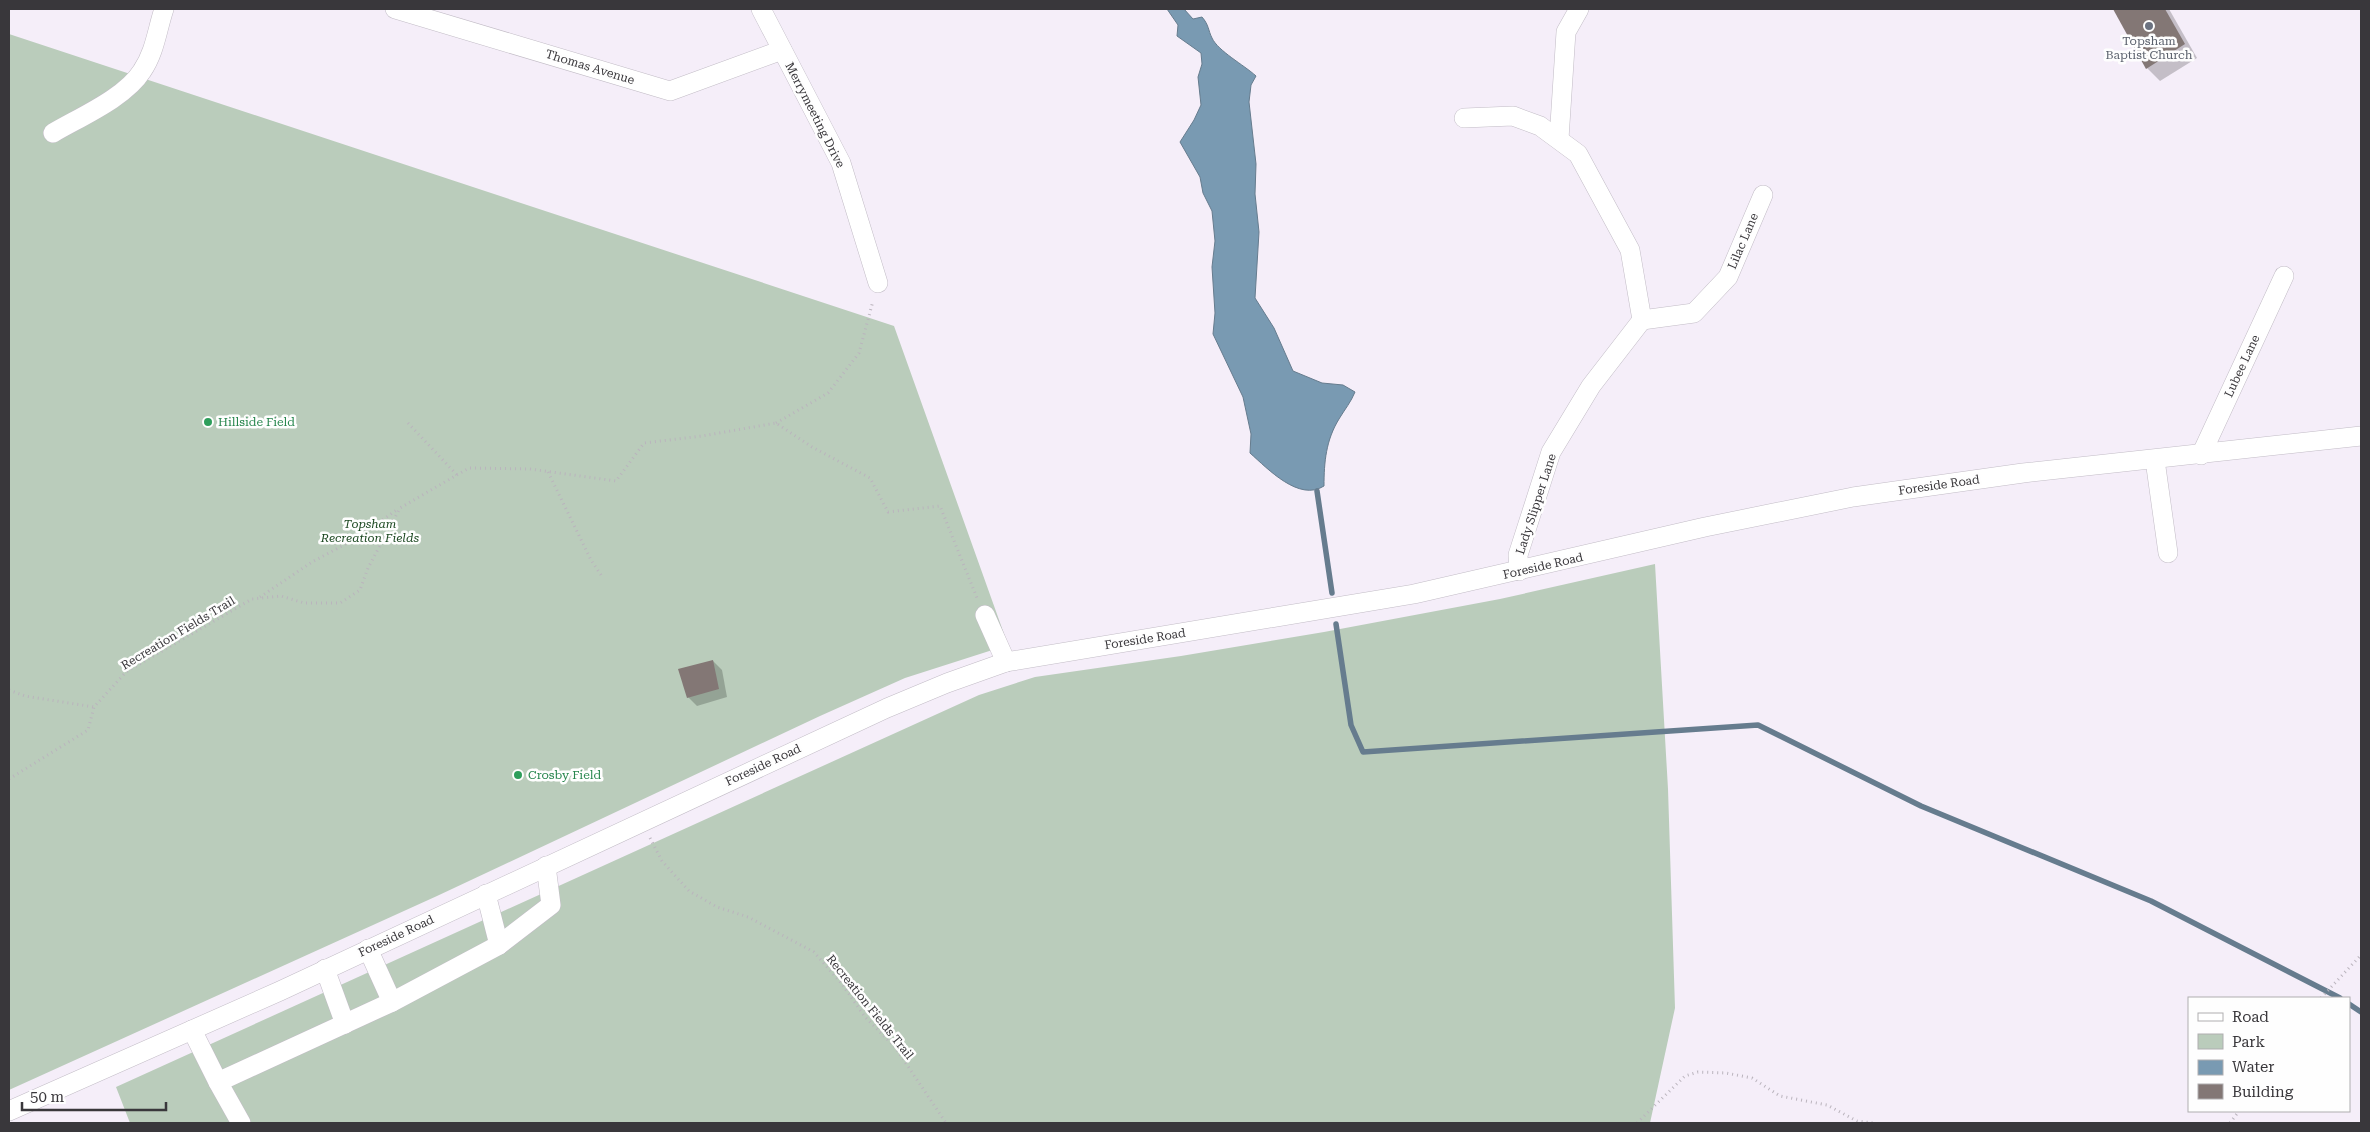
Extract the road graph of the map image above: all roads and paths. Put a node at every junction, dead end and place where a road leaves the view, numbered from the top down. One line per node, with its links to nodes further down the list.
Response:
1 (164, 9): 7 (street)
2 (395, 9): 5 (street, Thomas Avenue)
3 (761, 9): 5 (street, Merrymeeting Drive)
4 (1579, 9): 8 (street)
5 (782, 50): 11 (street, Merrymeeting Drive)
6 (1464, 118): 8 (street)
7 (53, 133)
8 (1560, 139): 12 (street)
9 (1763, 195): 12 (street, Lilac Lane)
10 (2284, 276): 16 (street, Lubee Lane)
11 (878, 283): 14 (path, Recreation Fields Trail)
12 (1642, 320): 22 (street, Lady Slipper Lane)
13 (408, 423): 19 (path)
14 (776, 423): 18 (path, Recreation Fields Trail); 25 (path)
15 (2361, 436): 16 (street, Foreside Road)
16 (2200, 455): 17 (street, Foreside Road)
17 (2155, 460): 21 (street); 22 (street, Foreside Road)
18 (547, 471): 19 (path, Recreation Fields Trail); 23 (path)
19 (457, 475): 20 (path, Recreation Fields Trail)
20 (400, 508): 24 (path, Recreation Fields Trail); 24 (path, Recreation Fields Trail)
21 (2168, 553)
22 (1519, 571): 26 (street, Foreside Road)
23 (601, 575)
24 (252, 599): 28 (path, Recreation Fields Trail)
25 (985, 615): 26 (street)
26 (1006, 662): 31 (street, Foreside Road)
27 (9, 690): 28 (path)
28 (94, 706): 29 (path, Recreation Fields Trail)
29 (9, 778)
30 (647, 833): 45 (path, Recreation Fields Trail)
31 (546, 866): 32 (street, Foreside Road); 33 (street)
32 (486, 894): 33 (street); 34 (street, Foreside Road)
33 (500, 945): 38 (street)
34 (368, 949): 36 (street, Foreside Road); 38 (street)
35 (2361, 955): 37 (path)
36 (325, 970): 39 (street); 40 (street, Foreside Road)
37 (2321, 997)
38 (392, 1002): 39 (street)
39 (345, 1024): 41 (street)
40 (192, 1030): 41 (street); 42 (street, Foreside Road)
41 (218, 1082): 44 (street)
42 (9, 1111)
43 (2238, 1112): 48 (path)
44 (241, 1123)
45 (946, 1123)
46 (1637, 1123): 47 (path)
47 (1873, 1123)
48 (2230, 1123)

